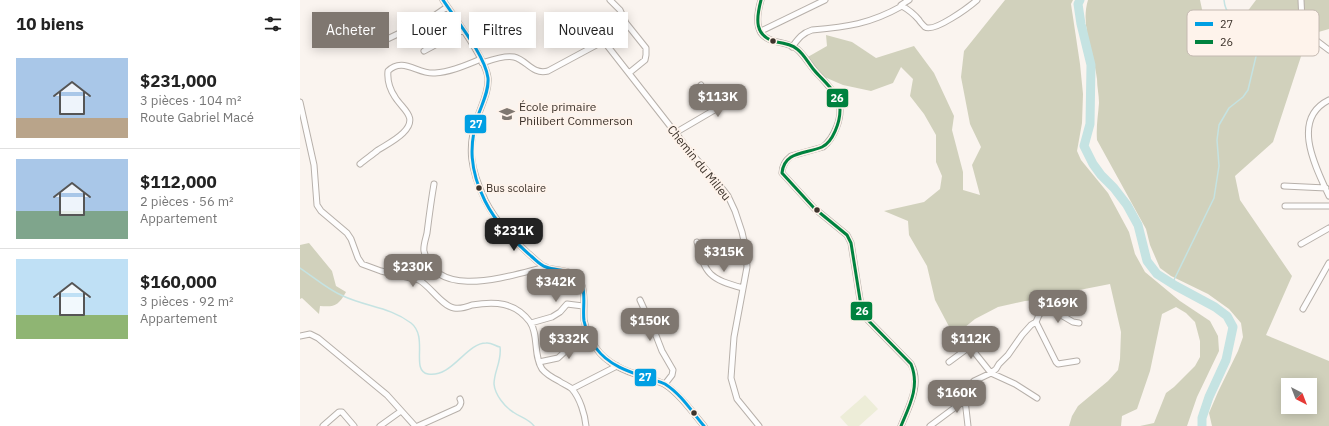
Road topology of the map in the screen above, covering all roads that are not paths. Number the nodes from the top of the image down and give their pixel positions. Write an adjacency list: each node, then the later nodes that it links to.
1 (443, 0): 9 (street)
2 (610, 0): 19 (street)
3 (761, 0): 12 (street)
4 (825, 0): 12 (street)
5 (909, 0): 8 (street)
6 (977, 0): 8 (street)
7 (1301, 0): 10 (street)
8 (901, 4): 15 (street)
9 (447, 7): 11 (street); 13 (street)
10 (1301, 10)
11 (463, 30): 17 (street); 18 (street)
12 (761, 31): 15 (street)
13 (389, 38)
14 (1319, 42): 16 (street)
15 (792, 47): 64 (street)
16 (1329, 50)
17 (424, 51)
18 (482, 61): 19 (street, Chemin du Milieu); 24 (street, Chemin du Milieu); 35 (street)
19 (629, 74): 23 (street, Chemin du Milieu)
20 (701, 85): 23 (street)
21 (1329, 100): 27 (street)
22 (300, 102): 41 (street)
23 (676, 133): 36 (street, Chemin du Milieu)
24 (360, 164)
25 (434, 184): 35 (street)
26 (1284, 186): 27 (street)
27 (1326, 188): 28 (street)
28 (1329, 196)
29 (1285, 206): 30 (street)
30 (1329, 206)
31 (1329, 228): 33 (street)
32 (697, 242): 36 (street)
33 (1301, 244)
34 (1329, 263): 39 (street)
35 (546, 267): 38 (street)
36 (743, 288): 63 (street, Chemin du Milieu)
37 (640, 300): 50 (street)
38 (583, 306): 41 (street); 44 (street)
39 (1303, 309)
40 (1036, 322): 42 (street); 45 (street); 49 (street)
41 (531, 323): 46 (street)
42 (1079, 323)
43 (300, 336): 55 (street)
44 (590, 337): 46 (street); 48 (street)
45 (1078, 361)
46 (539, 362): 51 (street)
47 (949, 362): 49 (street)
48 (617, 366): 50 (street); 51 (street)
49 (991, 372): 52 (street); 54 (street)
50 (665, 384): 62 (street)
51 (572, 389): 61 (street)
52 (1037, 398)
53 (460, 399): 60 (street)
54 (965, 400): 65 (street); 66 (street)
55 (401, 411): 58 (street); 59 (street)
56 (323, 426): 57 (street)
57 (354, 426)
58 (380, 426)
59 (415, 426)
60 (418, 426)
61 (586, 426)
62 (704, 426)
63 (759, 426)
64 (901, 426)
65 (930, 426)
66 (968, 426)

